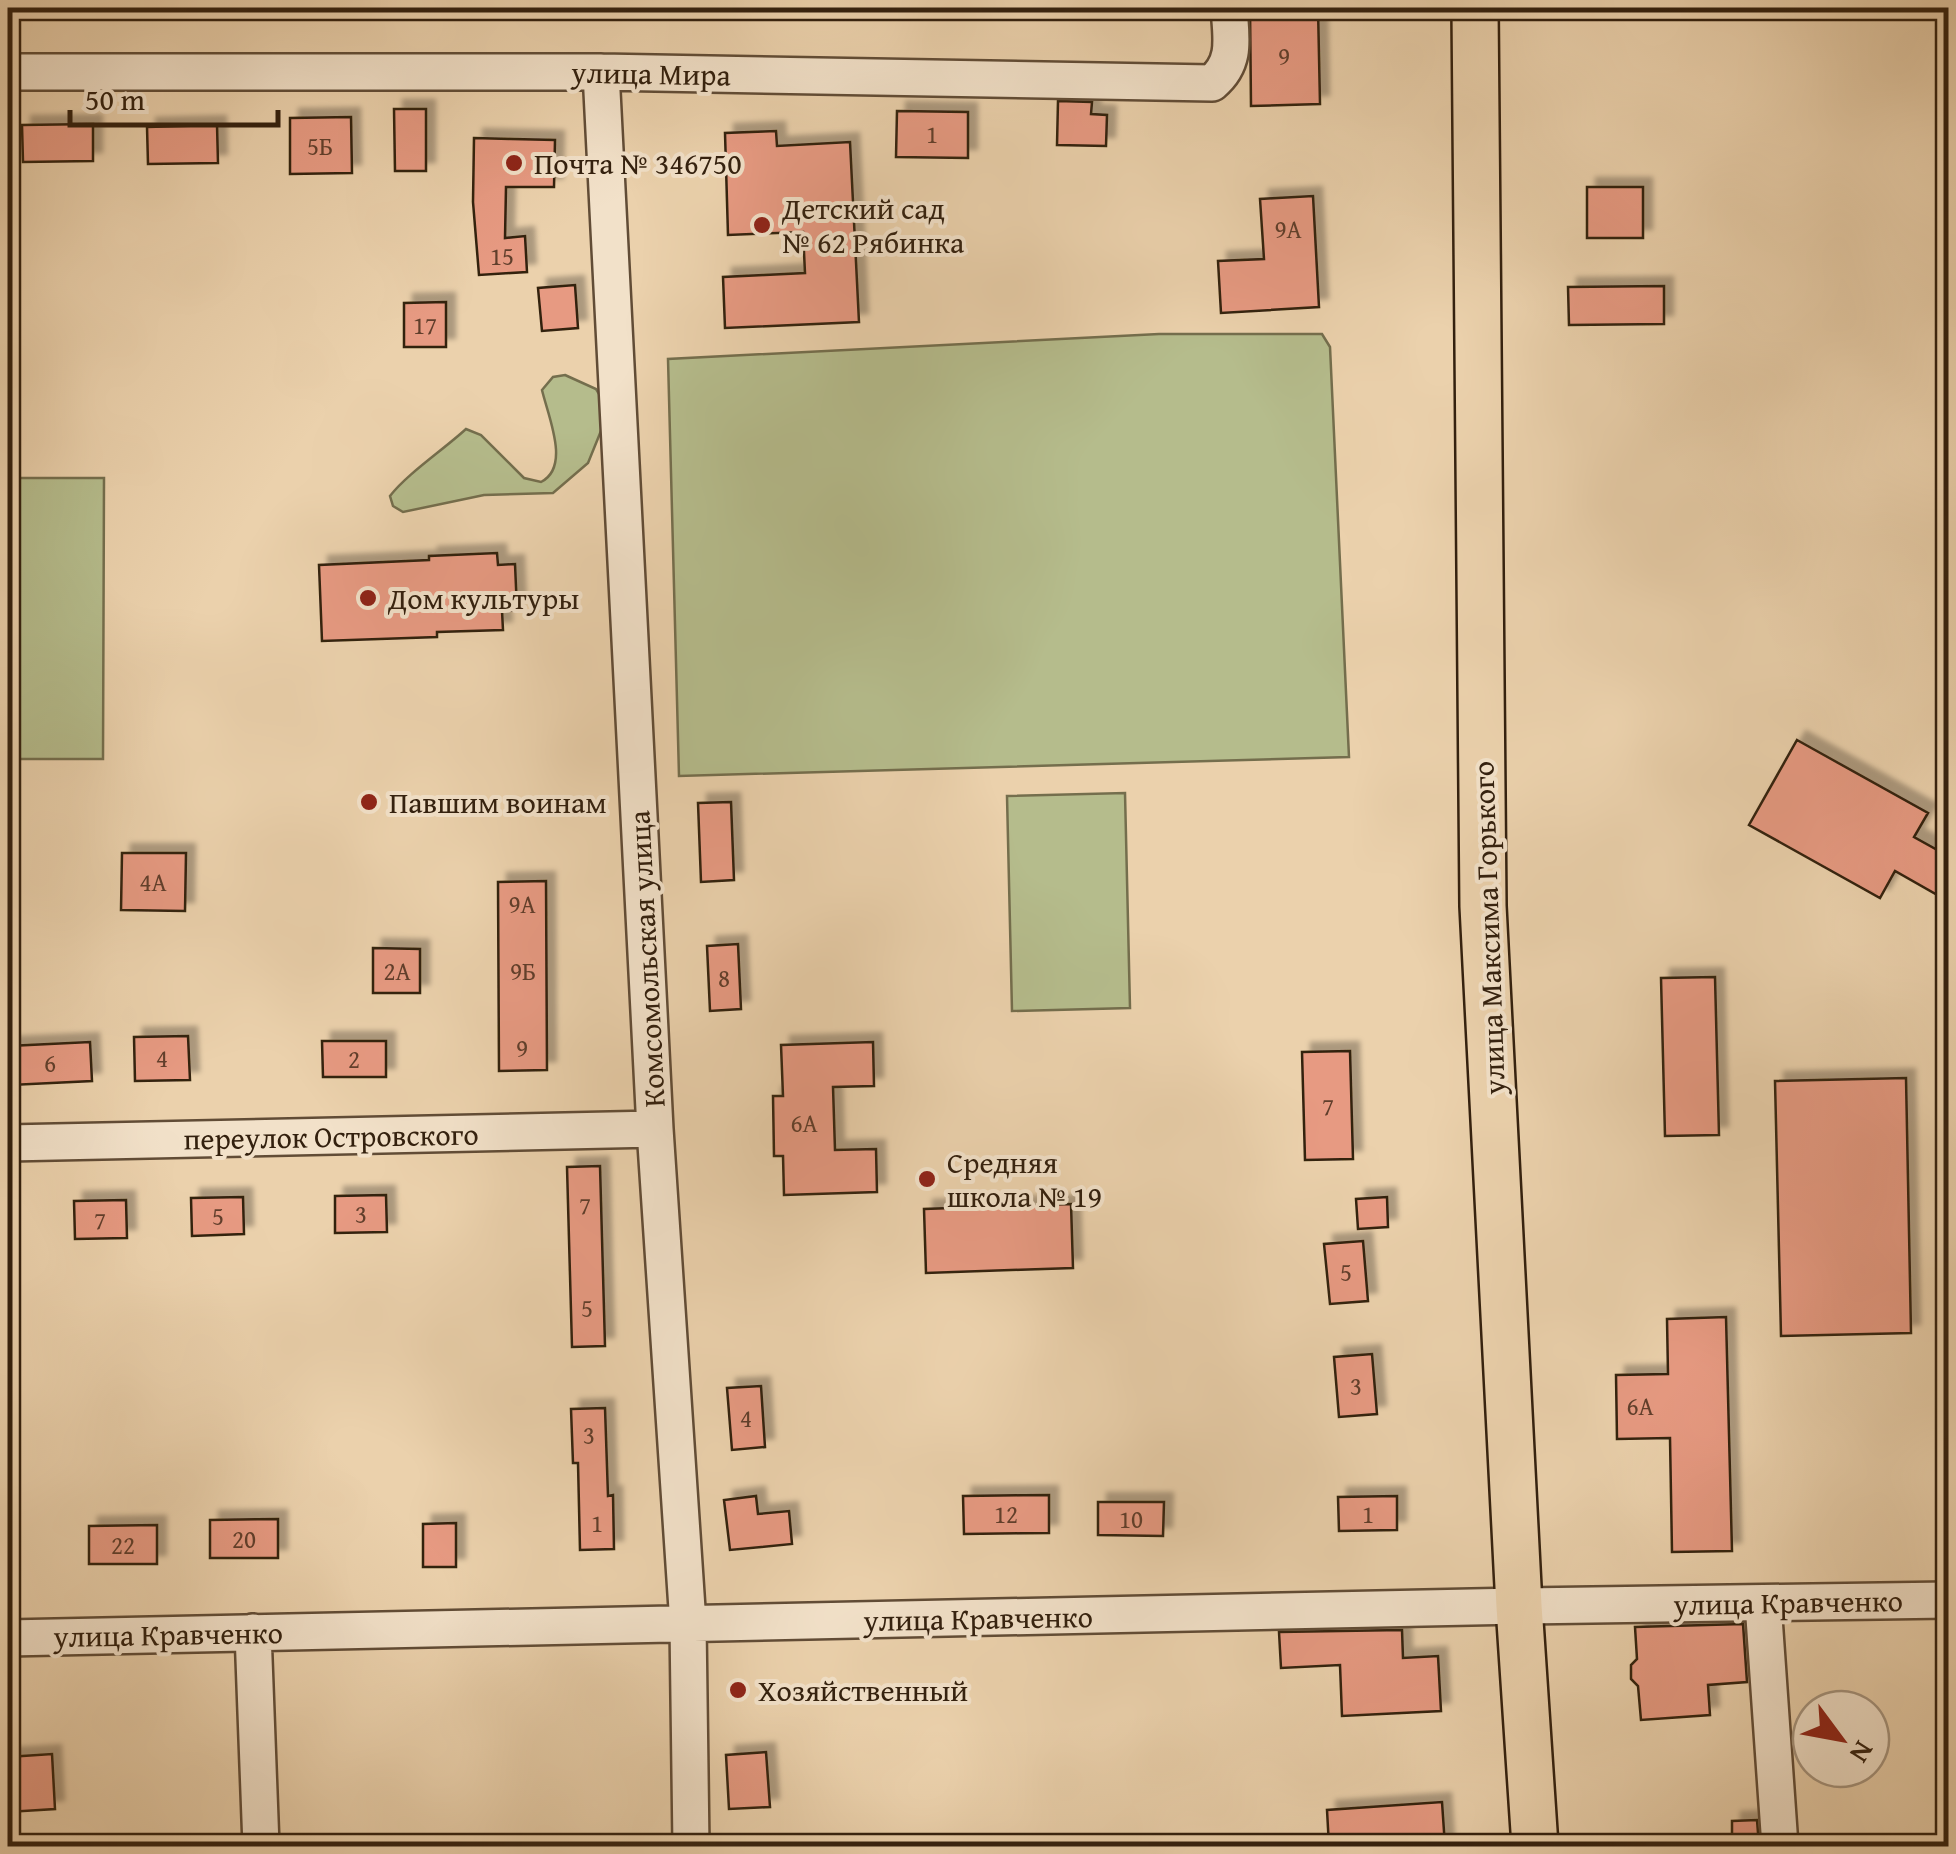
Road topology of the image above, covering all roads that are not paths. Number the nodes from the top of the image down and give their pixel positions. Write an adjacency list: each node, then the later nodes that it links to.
1 (1229, 8): 4 (street, улица Мира)
2 (1475, 8): 9 (main road, улица Максима Горького)
3 (8, 72): 4 (street, улица Мира)
4 (601, 72): 5 (street, Комсомольская улица)
5 (655, 1129): 6 (street, переулок Островского); 10 (street, Комсомольская улица)
6 (8, 1144)
7 (1948, 1600): 8 (street, улица Кравченко)
8 (1763, 1603): 9 (street, улица Кравченко); 16 (street)
9 (1519, 1606): 10 (street, улица Кравченко); 15 (main road, улица Максима Горького)
10 (688, 1624): 11 (street, улица Кравченко); 14 (street, Комсомольская улица)
11 (252, 1632): 12 (street, улица Кравченко); 13 (street)
12 (8, 1638)
13 (261, 1846)
14 (691, 1846)
15 (1535, 1846)
16 (1780, 1846)

